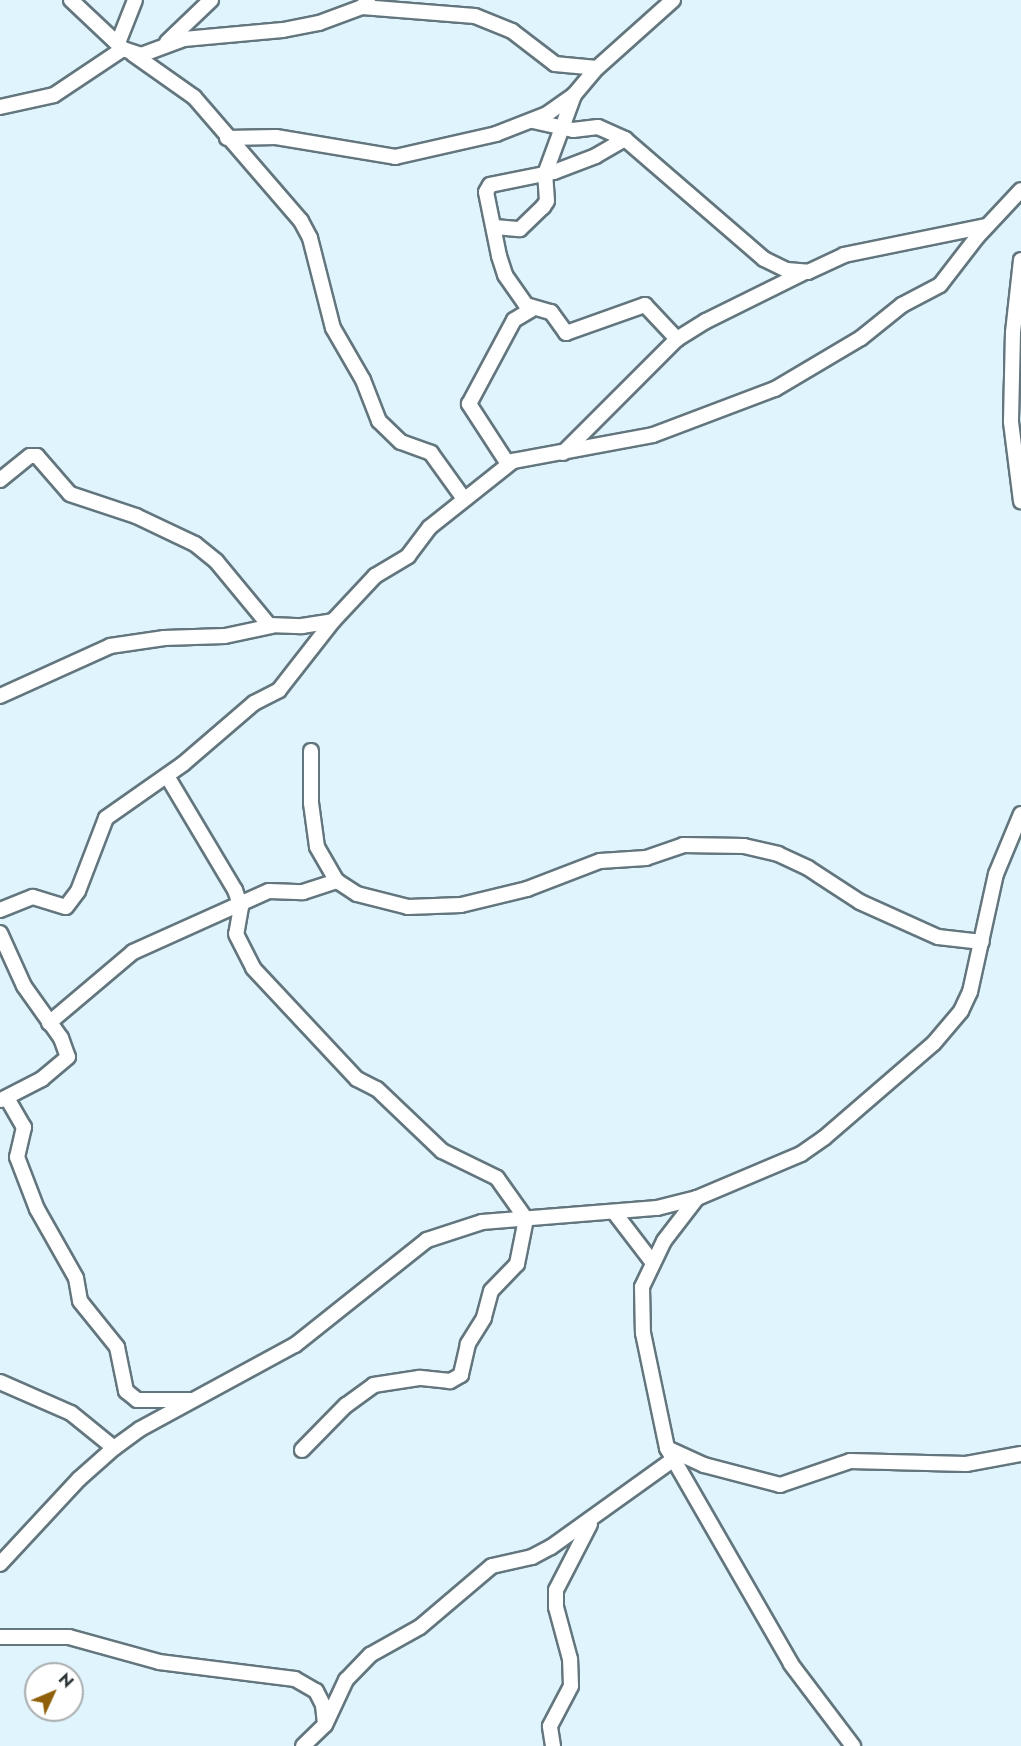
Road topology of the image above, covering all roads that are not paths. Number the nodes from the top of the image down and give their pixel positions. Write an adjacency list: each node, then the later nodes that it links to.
1 (71, 0): 7 (street)
2 (135, 0): 7 (street)
3 (211, 0): 6 (street)
4 (673, 0): 8 (street)
5 (365, 3): 6 (street); 8 (street)
6 (164, 46): 7 (street)
7 (125, 49): 10 (street); 13 (street)
8 (597, 68): 9 (street)
9 (574, 95): 11 (street); 12 (street)
10 (0, 107)
11 (533, 121): 12 (street); 13 (street)
12 (565, 129): 14 (street); 15 (street)
13 (227, 138): 28 (street)
14 (625, 139): 15 (street); 20 (street)
15 (545, 174): 18 (street); 18 (street)
16 (1021, 190): 17 (street)
17 (986, 226): 21 (street); 25 (street)
18 (495, 227): 23 (street)
19 (1021, 260): 29 (street)
20 (778, 267): 21 (street); 22 (street)
21 (803, 273): 22 (street)
22 (784, 284): 24 (street)
23 (532, 309): 24 (street); 26 (street)
24 (677, 339): 25 (street)
25 (563, 453): 26 (street)
26 (508, 464): 28 (street)
27 (0, 480): 31 (street)
28 (464, 499): 30 (street)
29 (1021, 501)
30 (333, 621): 31 (street); 34 (street)
31 (272, 626): 32 (street)
32 (0, 696)
33 (310, 752): 36 (street)
34 (167, 776): 37 (street); 38 (street)
35 (1021, 814): 40 (street)
36 (337, 881): 37 (street); 40 (street)
37 (241, 907): 41 (street); 45 (street)
38 (0, 910)
39 (0, 933): 41 (street)
40 (982, 942): 43 (street)
41 (49, 1023): 42 (street)
42 (3, 1099): 48 (street)
43 (697, 1198): 44 (street); 46 (street)
44 (614, 1212): 45 (street); 46 (street)
45 (526, 1219): 48 (street); 50 (street)
46 (653, 1263): 51 (street)
47 (0, 1382): 49 (street)
48 (192, 1400): 49 (street)
49 (114, 1448): 54 (street)
50 (303, 1450)
51 (670, 1453): 52 (street); 53 (street); 59 (street)
52 (1021, 1454)
53 (594, 1517): 56 (street); 58 (street)
54 (0, 1564)
55 (0, 1636): 56 (street)
56 (325, 1725): 57 (street)
57 (303, 1746)
58 (553, 1746)
59 (853, 1746)

